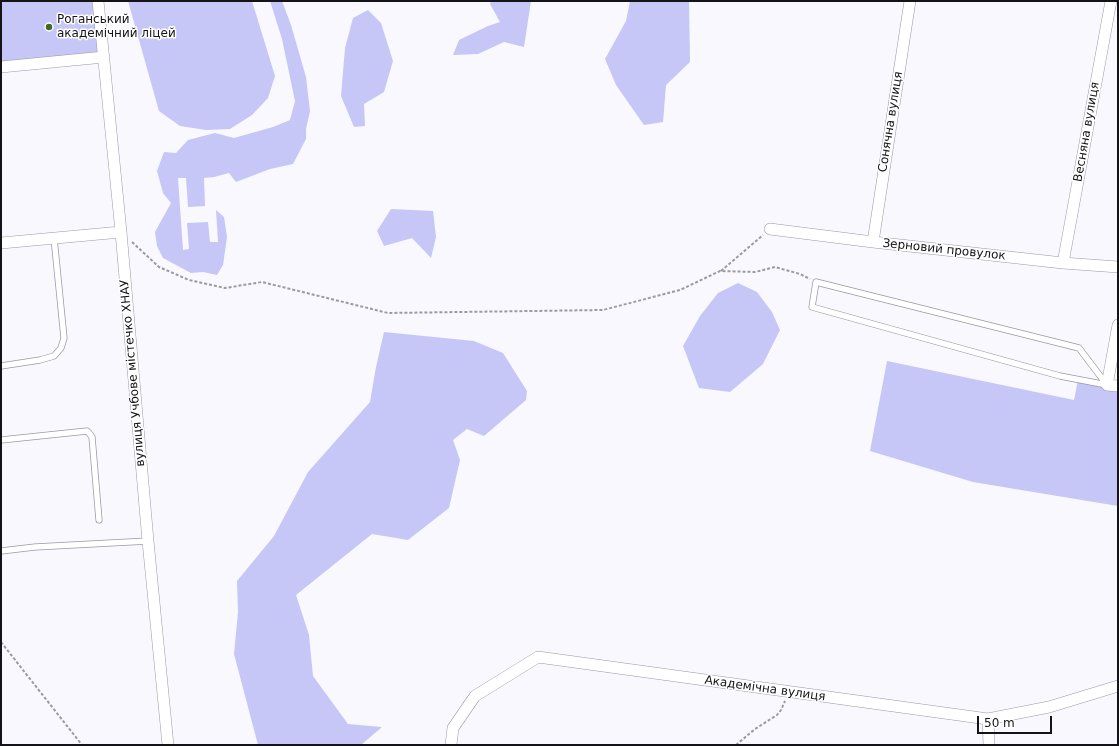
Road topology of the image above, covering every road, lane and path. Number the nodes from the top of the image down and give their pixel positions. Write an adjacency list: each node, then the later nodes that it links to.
1 (98, 1): 4 (street, вулиця Учбове містечко ХНАУ)
2 (910, 1): 9 (street, Сонячна вулиця)
3 (1111, 1): 11 (street, Весняна вулиця)
4 (104, 57): 5 (street); 7 (street, вулиця Учбове містечко ХНАУ)
5 (1, 67)
6 (770, 229): 9 (street, Зерновий провулок); 13 (path)
7 (121, 232): 8 (street); 13 (path); 20 (street, вулиця Учбове містечко ХНАУ)
8 (54, 238): 10 (street); 16 (lane)
9 (873, 242): 11 (street, Зерновий провулок)
10 (1, 243)
11 (1063, 263): 12 (street, Зерновий провулок)
12 (1118, 267)
13 (720, 271): 14 (path)
14 (816, 282): 17 (lane); 17 (lane)
15 (1118, 325): 17 (street)
16 (1, 366)
17 (1113, 385)
18 (1, 440): 19 (lane)
19 (99, 520)
20 (148, 541): 21 (lane); 27 (street, вулиця Учбове містечко ХНАУ)
21 (1, 551)
22 (1, 642): 26 (path)
23 (1118, 686): 25 (street, Академічна вулиця)
24 (787, 692): 25 (street, Академічна вулиця); 28 (street, Академічна вулиця); 29 (path)
25 (988, 719): 30 (street)
26 (82, 745)
27 (168, 745)
28 (451, 745)
29 (736, 745)
30 (989, 745)

